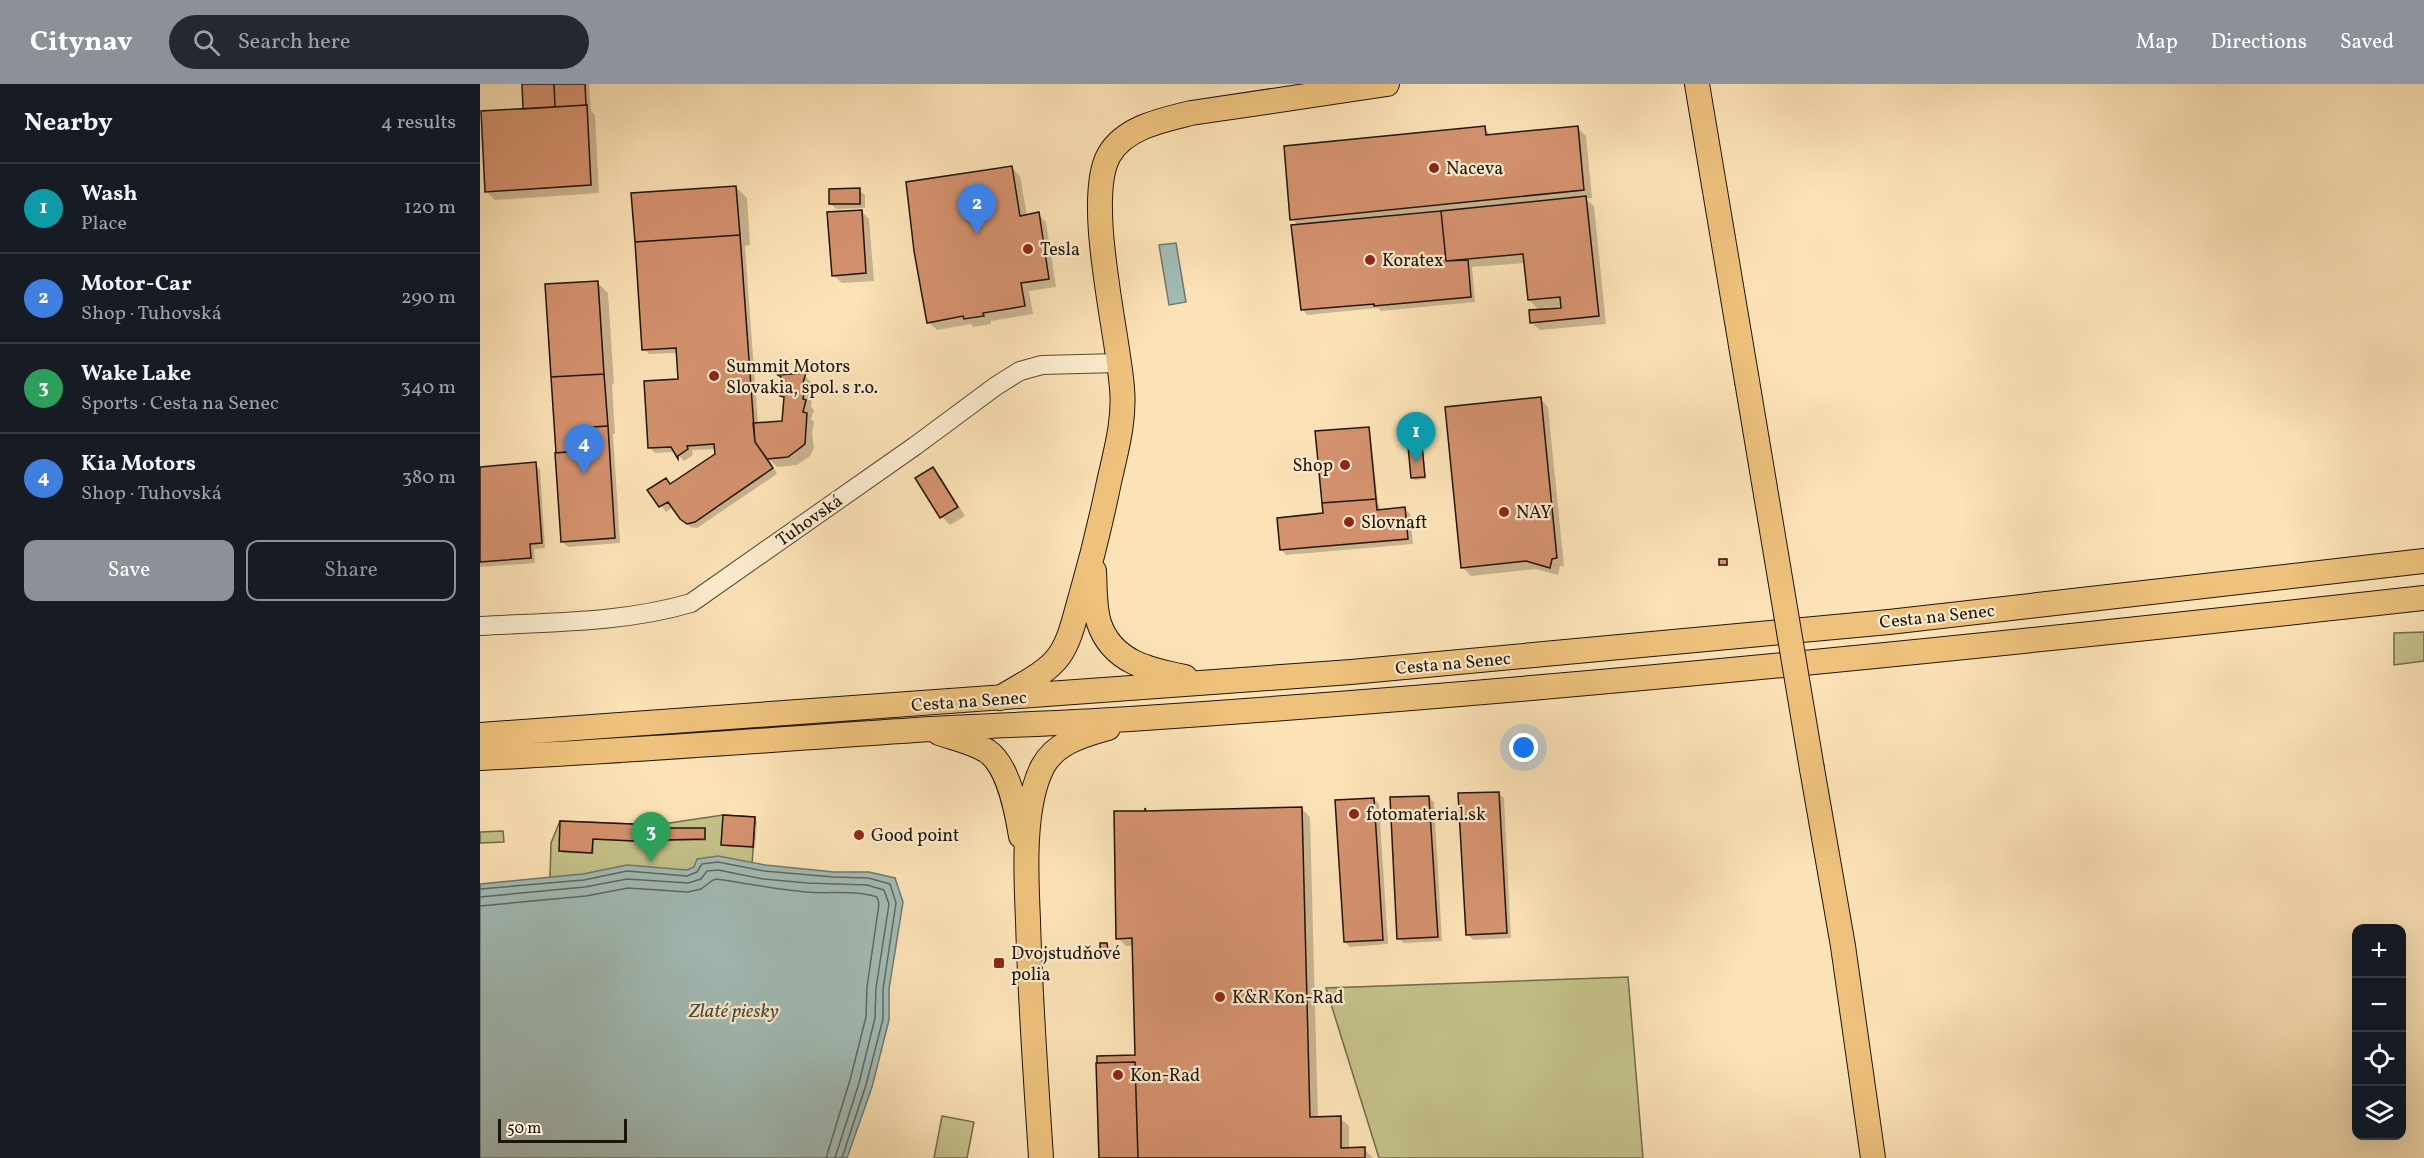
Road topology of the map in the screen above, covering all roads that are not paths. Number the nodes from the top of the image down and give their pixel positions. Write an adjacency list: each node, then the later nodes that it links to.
1 (1387, 84): 5 (main road)
2 (1677, 84): 4 (main road)
3 (1697, 84): 4 (main road)
4 (1702, 114): 18 (main road, bridge)
5 (1118, 363): 6 (main road); 9 (street, Tuhovská)
6 (1093, 560): 10 (main road); 11 (main road)
7 (2424, 561): 10 (main road, Cesta na Senec)
8 (2424, 598): 12 (main road, Cesta na Senec)
9 (480, 626)
10 (1217, 683): 11 (main road, Cesta na Senec)
11 (998, 699): 14 (main road, Cesta na Senec)
12 (1142, 718): 13 (main road, Cesta na Senec); 16 (main road)
13 (928, 729): 15 (main road, Cesta na Senec); 16 (main road)
14 (480, 735)
15 (480, 758)
16 (1026, 860): 17 (main road)
17 (1041, 1158)
18 (1873, 1158)

